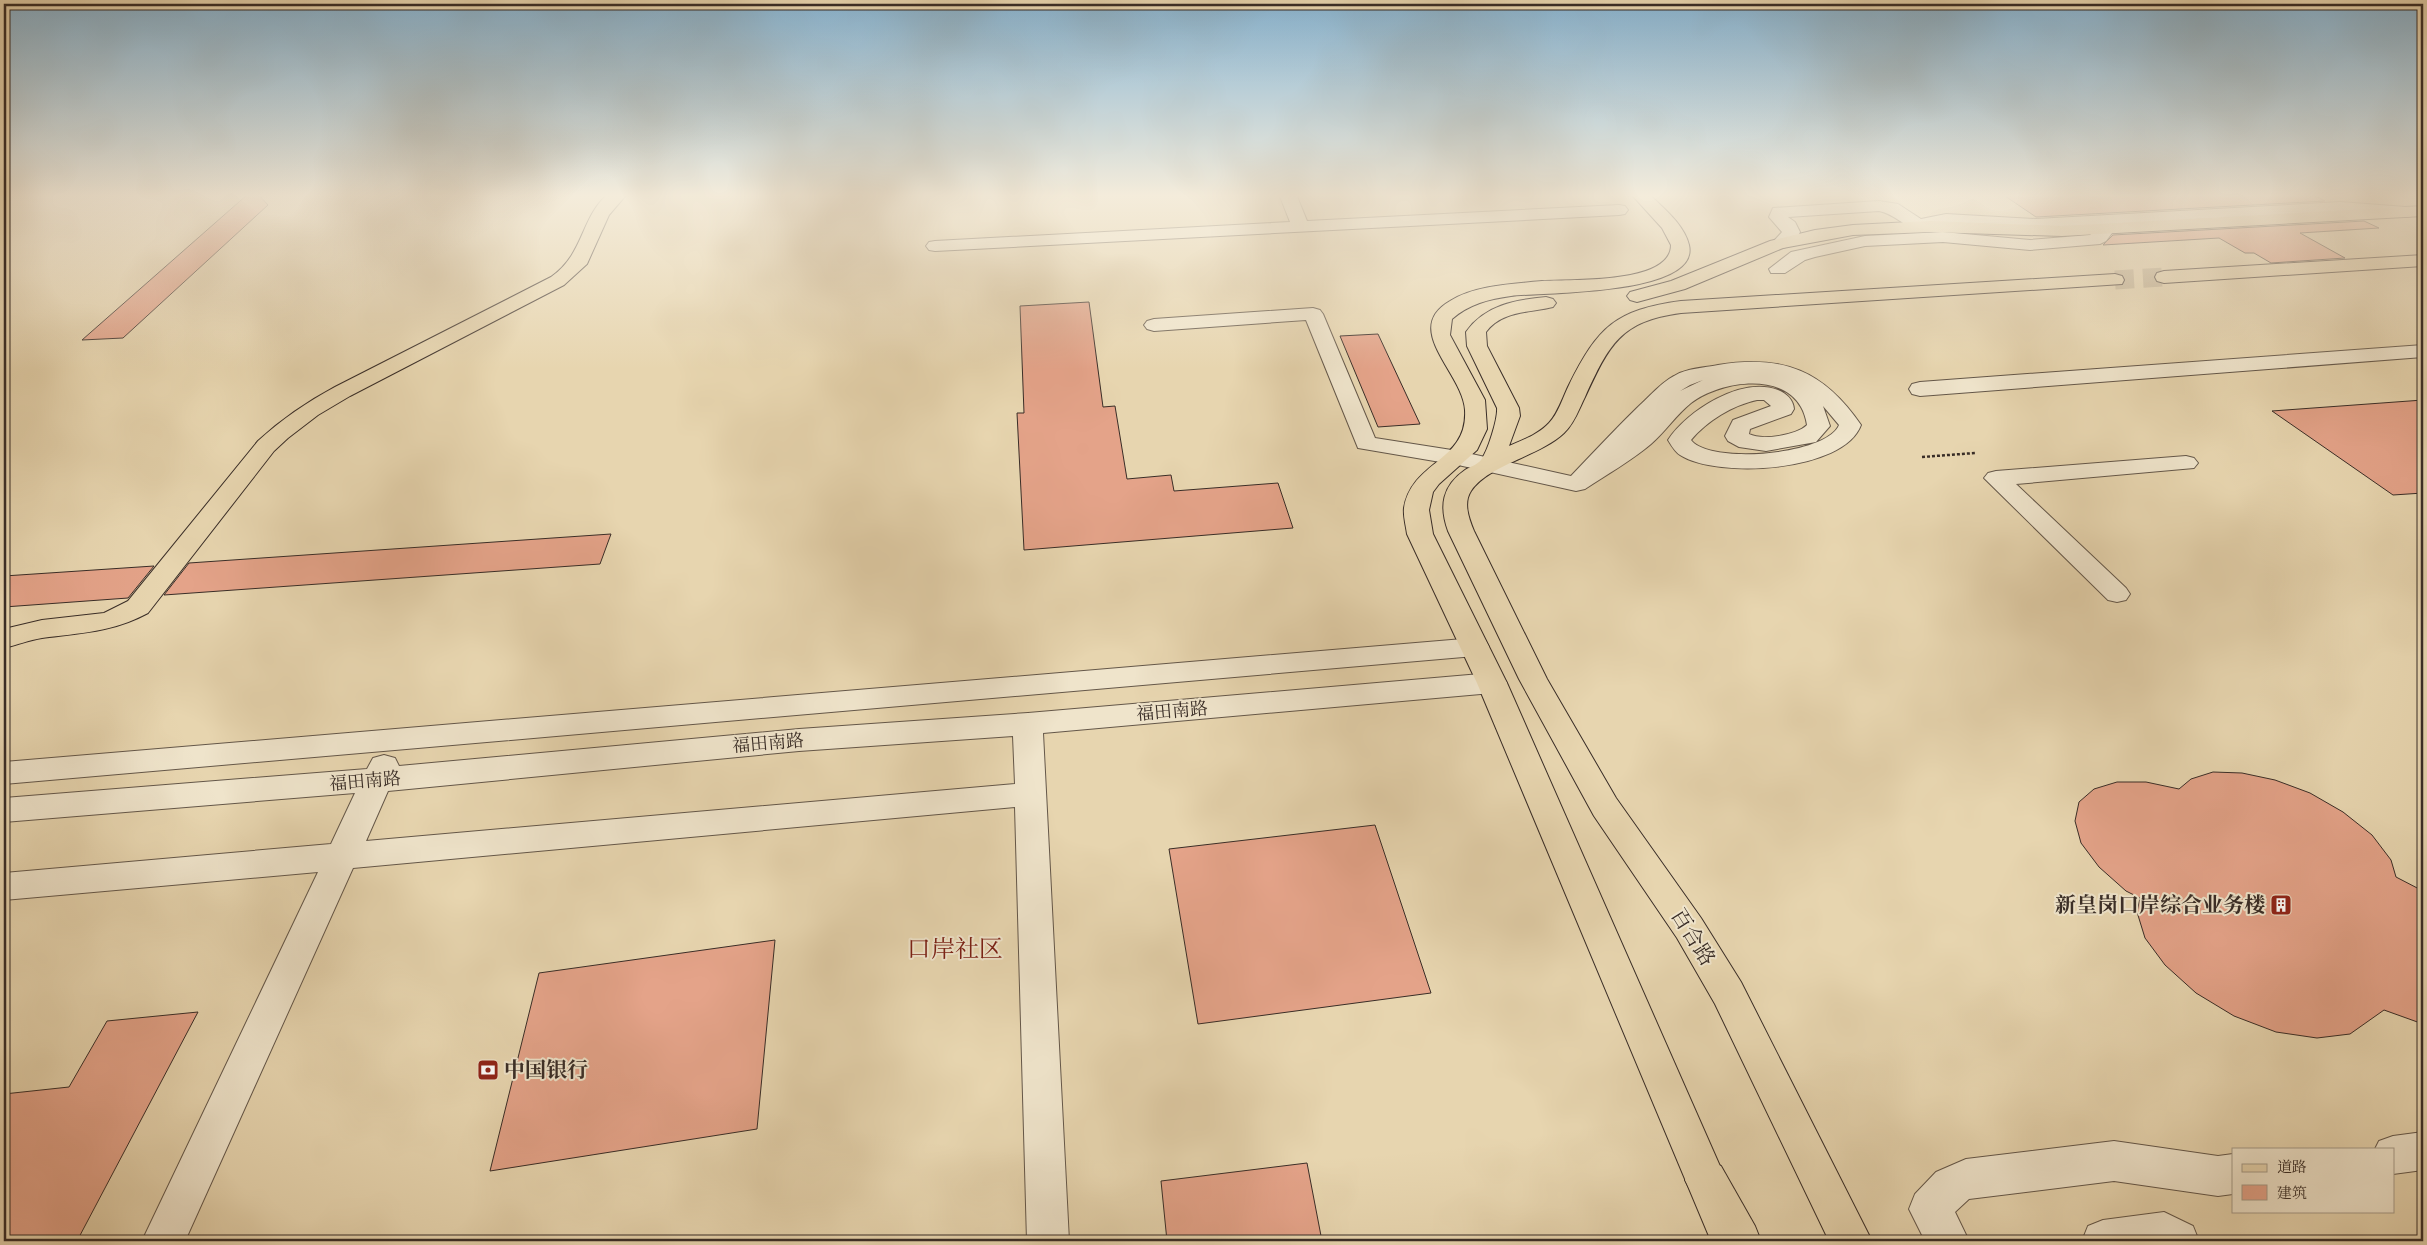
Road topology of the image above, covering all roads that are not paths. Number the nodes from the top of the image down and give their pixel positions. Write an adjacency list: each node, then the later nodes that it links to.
1 (584, 252): 17 (main road)
2 (1679, 252): 12 (main road)
3 (1747, 252): 14 (main road)
4 (1811, 252): 6 (street)
5 (2423, 260): 7 (main road)
6 (1778, 269)
7 (2164, 277)
8 (2115, 280): 14 (main road, 百合路)
9 (1154, 325): 12 (street)
10 (2423, 351): 11 (street)
11 (1920, 389)
12 (1458, 458): 14 (street); 19 (main road)
13 (2186, 464): 16 (street)
14 (1491, 465): 15 (street); 18 (main road, 百合路)
15 (1576, 484): 15 (street)
16 (2117, 594)
17 (4, 639)
18 (1516, 643): 19 (main road, 福田南路); 20 (main road, 百合路)
19 (1475, 647): 21 (main road); 23 (street, 福田南路)
20 (1533, 679): 21 (main road, 福田南路); 38 (main road, 百合路)
21 (1492, 683): 22 (street, 福田南路); 33 (main road)
22 (1028, 724): 25 (street, 福田南路); 26 (street)
23 (397, 740): 24 (street, 福田南路); 25 (street)
24 (4, 773)
25 (378, 780): 27 (street, 福田南路); 28 (street)
26 (1030, 794): 28 (street); 35 (street)
27 (4, 810)
28 (342, 858): 29 (street); 34 (street)
29 (4, 888)
30 (2423, 1151): 31 (street)
31 (2394, 1155)
32 (2232, 1174): 39 (street)
33 (1706, 1180): 36 (main road); 37 (main road)
34 (163, 1241)
35 (1048, 1241)
36 (1732, 1241)
37 (1740, 1241)
38 (1851, 1241)
39 (1948, 1241)
40 (2103, 1241): 41 (street)
41 (2178, 1241)

